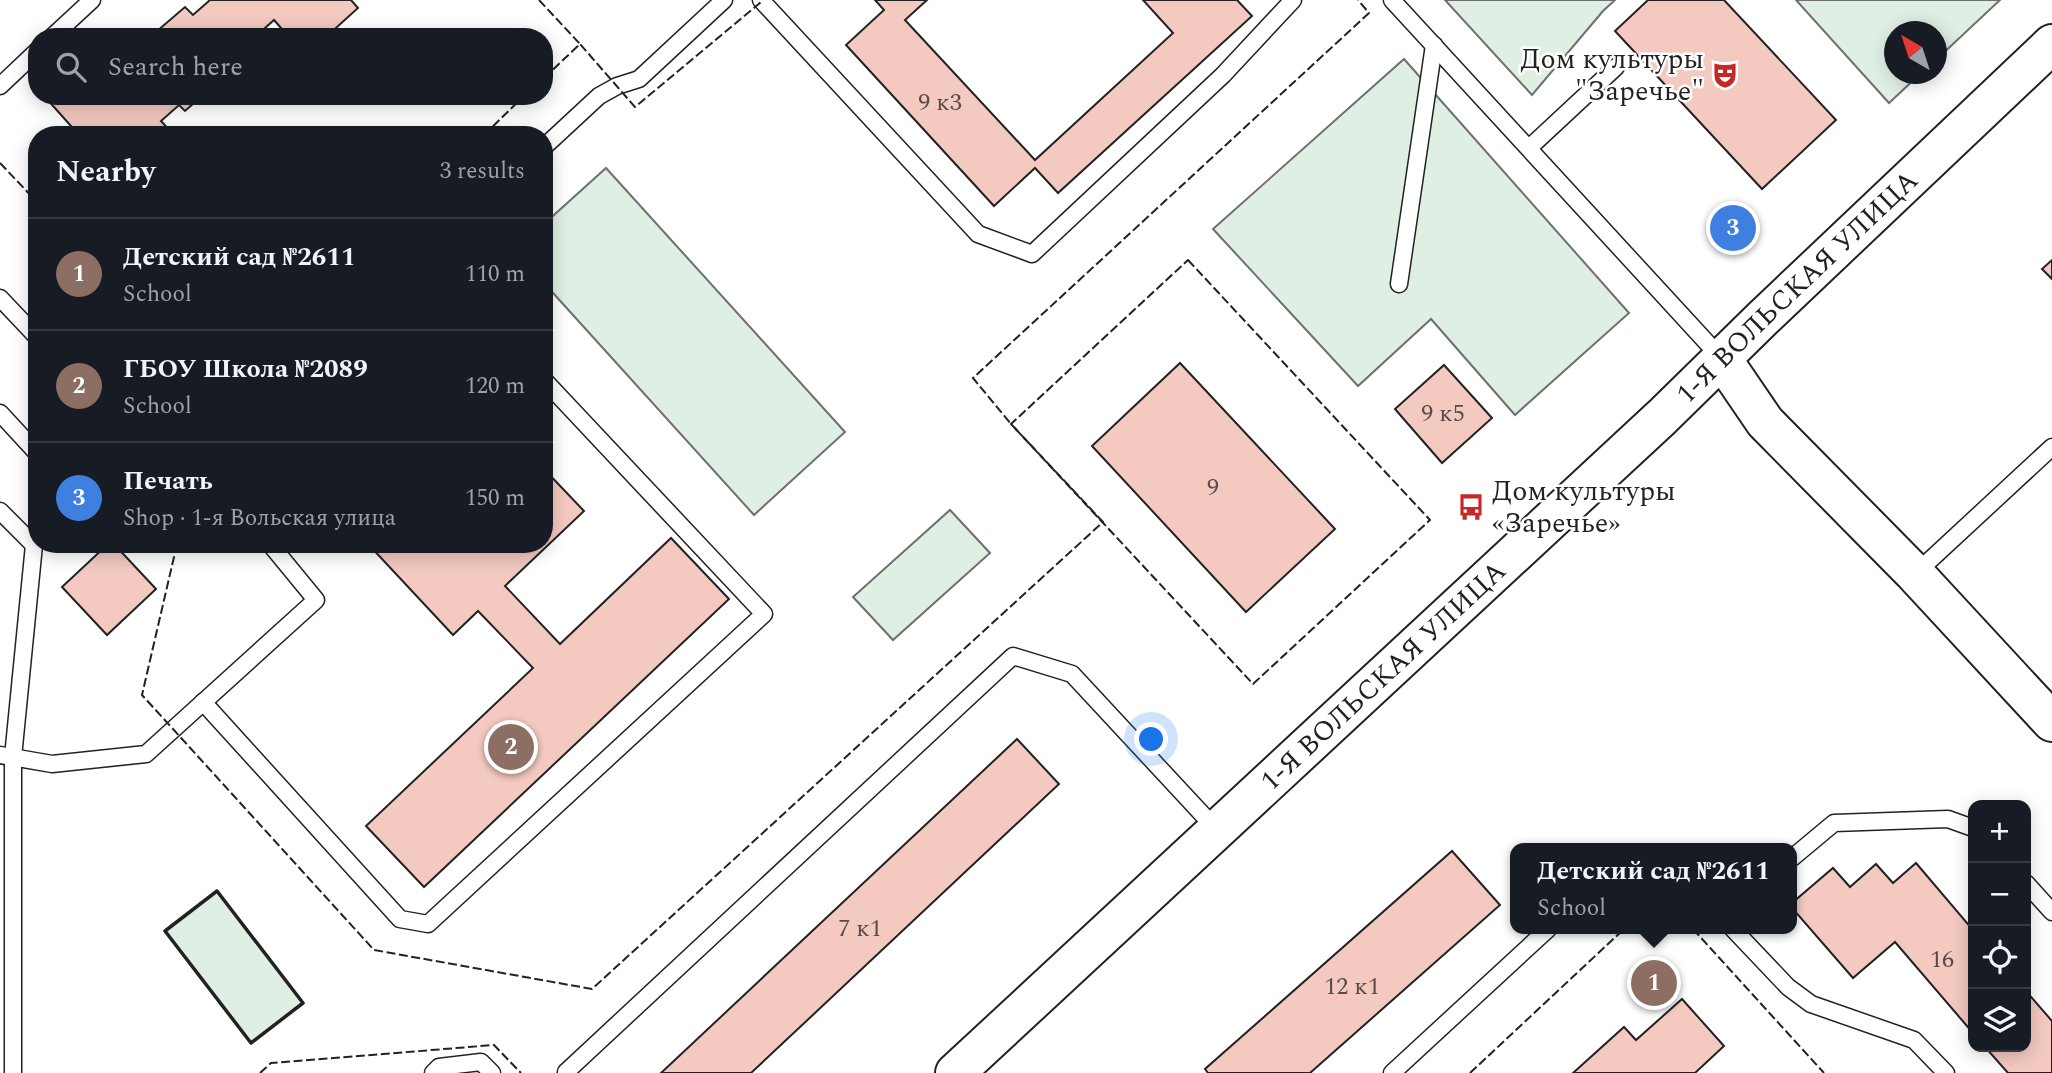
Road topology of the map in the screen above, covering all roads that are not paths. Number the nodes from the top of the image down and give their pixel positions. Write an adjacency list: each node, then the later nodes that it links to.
1 (92, 0): 6 (lane)
2 (723, 0): 12 (lane)
3 (761, 0): 4 (lane)
4 (1293, 0)
5 (1392, 0): 8 (lane)
6 (62, 28)
7 (2052, 44): 17 (street, 1-Я ВОЛЬСКАЯ УЛИЦА)
8 (1434, 45): 13 (lane); 14 (lane)
9 (28, 60): 11 (lane)
10 (1616, 67): 13 (lane)
11 (0, 86)
12 (553, 139)
13 (1529, 148): 17 (lane)
14 (1399, 284)
15 (0, 298): 16 (lane)
16 (28, 328)
17 (1722, 359): 26 (street); 31 (street, 1-Я ВОЛЬСКАЯ УЛИЦА)
18 (553, 390): 27 (lane)
19 (0, 413): 20 (lane)
20 (28, 443)
21 (2052, 447): 26 (lane)
22 (0, 511): 23 (lane)
23 (28, 533)
24 (33, 553): 29 (lane)
25 (277, 553): 27 (lane)
26 (1915, 574): 28 (street)
27 (203, 702): 29 (lane)
28 (2052, 722)
29 (6, 756): 37 (lane)
30 (1968, 826): 32 (lane)
31 (1216, 829): 40 (lane); 41 (street, 1-Я ВОЛЬСКАЯ УЛИЦА)
32 (1797, 854)
33 (2031, 889): 34 (lane)
34 (2052, 912)
35 (1543, 934): 42 (lane)
36 (1738, 934): 43 (lane)
37 (13, 1073)
38 (433, 1073): 39 (lane)
39 (492, 1073)
40 (567, 1073)
41 (955, 1073)
42 (1392, 1073)
43 (1946, 1073)

